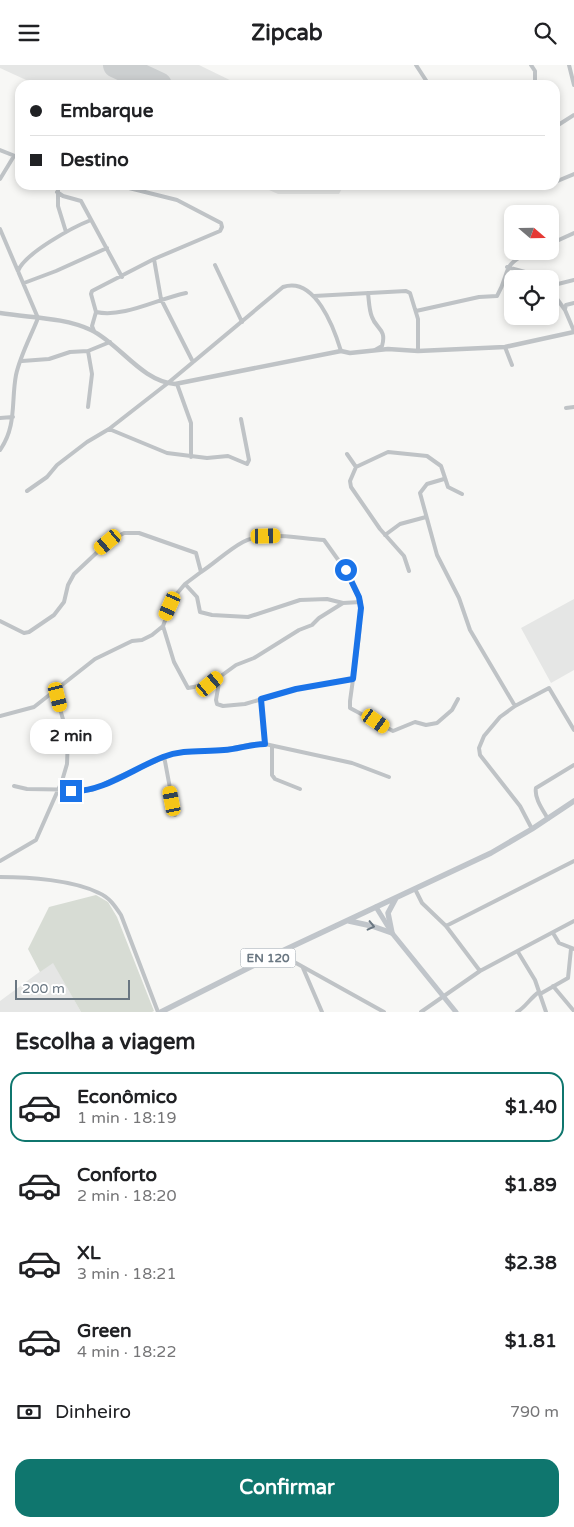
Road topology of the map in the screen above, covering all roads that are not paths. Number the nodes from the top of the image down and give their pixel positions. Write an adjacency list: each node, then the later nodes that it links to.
1 (416, 65): 4 (street)
2 (530, 65): 5 (street)
3 (569, 65): 6 (street)
4 (426, 80)
5 (535, 80)
6 (574, 85)
7 (574, 115): 8 (street)
8 (560, 124)
9 (0, 150): 10 (street)
10 (14, 156): 12 (street)
11 (574, 174): 13 (street)
12 (0, 179)
13 (560, 180)
14 (137, 190): 22 (street)
15 (57, 192): 16 (street); 18 (street)
16 (91, 220): 18 (street); 21 (street)
17 (0, 229): 27 (street)
18 (66, 232): 27 (street)
19 (574, 233): 20 (street)
20 (559, 240)
21 (107, 248): 28 (street); 30 (street)
22 (154, 259): 28 (street); 35 (street)
23 (515, 260): 25 (street)
24 (215, 265): 43 (street)
25 (507, 267): 26 (street); 39 (street)
26 (518, 270)
27 (18, 271): 30 (street)
28 (122, 277): 40 (street)
29 (574, 280): 31 (street)
30 (24, 283): 42 (street)
31 (559, 284)
32 (186, 293): 35 (street)
33 (368, 293): 34 (street); 39 (street); 50 (street)
34 (314, 296): 43 (street); 49 (street)
35 (161, 299): 40 (street); 53 (street)
36 (559, 302): 38 (street)
37 (574, 303): 38 (street)
38 (565, 310): 45 (street)
39 (416, 311): 51 (street)
40 (96, 312): 44 (street)
41 (0, 313): 42 (street)
42 (38, 317): 44 (street); 52 (street)
43 (242, 322): 53 (street)
44 (94, 332): 46 (street)
45 (574, 332): 47 (street)
46 (110, 342): 48 (street); 55 (street)
47 (505, 347): 51 (street); 54 (street)
48 (88, 351): 52 (street); 57 (street)
49 (342, 351): 50 (street); 56 (street)
50 (371, 351): 51 (street)
51 (418, 351)
52 (22, 361): 60 (street)
53 (193, 362): 55 (street)
54 (512, 365)
55 (168, 383): 56 (street); 63 (street)
56 (178, 384): 66 (street)
57 (88, 407)
58 (574, 407): 59 (street)
59 (566, 408)
60 (13, 417): 61 (street); 64 (street)
61 (0, 418)
62 (242, 419): 66 (street)
63 (109, 429): 66 (street); 69 (street)
64 (0, 450)
65 (347, 454): 67 (street)
66 (191, 457)
67 (356, 467): 68 (street); 72 (street)
68 (444, 479): 70 (street); 71 (street)
69 (27, 491)
70 (462, 493)
71 (426, 517): 72 (street); 85 (street)
72 (385, 535): 73 (street)
73 (409, 571)
74 (201, 572): 75 (street); 76 (street); 78 (street)
75 (185, 583): 77 (street); 79 (street)
76 (361, 602): 77 (street); 81 (street)
77 (343, 603): 80 (street)
78 (0, 621)
79 (163, 626): 80 (street); 82 (street)
80 (220, 677): 83 (street)
81 (353, 679): 83 (street); 84 (street)
82 (55, 691): 86 (street); 95 (street)
83 (261, 699): 88 (street)
84 (458, 699)
85 (515, 706): 87 (street); 99 (street)
86 (0, 716)
87 (574, 730)
88 (265, 744): 89 (street); 90 (street)
89 (272, 746): 92 (street); 94 (street)
90 (164, 756): 95 (street); 97 (street)
91 (574, 765): 98 (street)
92 (389, 777)
93 (14, 786): 95 (street)
94 (300, 789)
95 (58, 790): 100 (street)
96 (574, 801): 98 (main road, EN 120)
97 (175, 815)
98 (548, 819): 99 (main road, EN 120)
99 (532, 829): 103 (main road, EN 120)
100 (0, 861)
101 (574, 861): 108 (street)
102 (0, 877): 121 (street)
103 (415, 889): 104 (main road, EN 120); 108 (street)
104 (396, 898): 105 (main road, EN 120); 109 (main road)
105 (376, 907): 106 (main road, EN 120); 109 (main road)
106 (348, 921): 109 (main road, one-way to 109); 113 (main road, EN 120)
107 (574, 922): 110 (street)
108 (446, 926): 115 (street)
109 (392, 933): 118 (main road)
110 (553, 933): 111 (street); 112 (street)
111 (572, 949): 116 (street)
112 (518, 952): 115 (street); 117 (street)
113 (278, 953): 114 (street); 121 (main road, EN 120)
114 (303, 968): 119 (street); 122 (street)
115 (480, 971): 118 (street)
116 (553, 986): 117 (street); 120 (street)
117 (540, 993): 127 (street); 128 (street)
118 (444, 997): 125 (street); 126 (main road)
119 (376, 1008): 123 (street); 124 (street)
120 (574, 1011)
121 (160, 1012)
122 (322, 1012)
123 (372, 1012)
124 (384, 1012)
125 (421, 1012)
126 (456, 1012)
127 (517, 1012)
128 (546, 1012)

